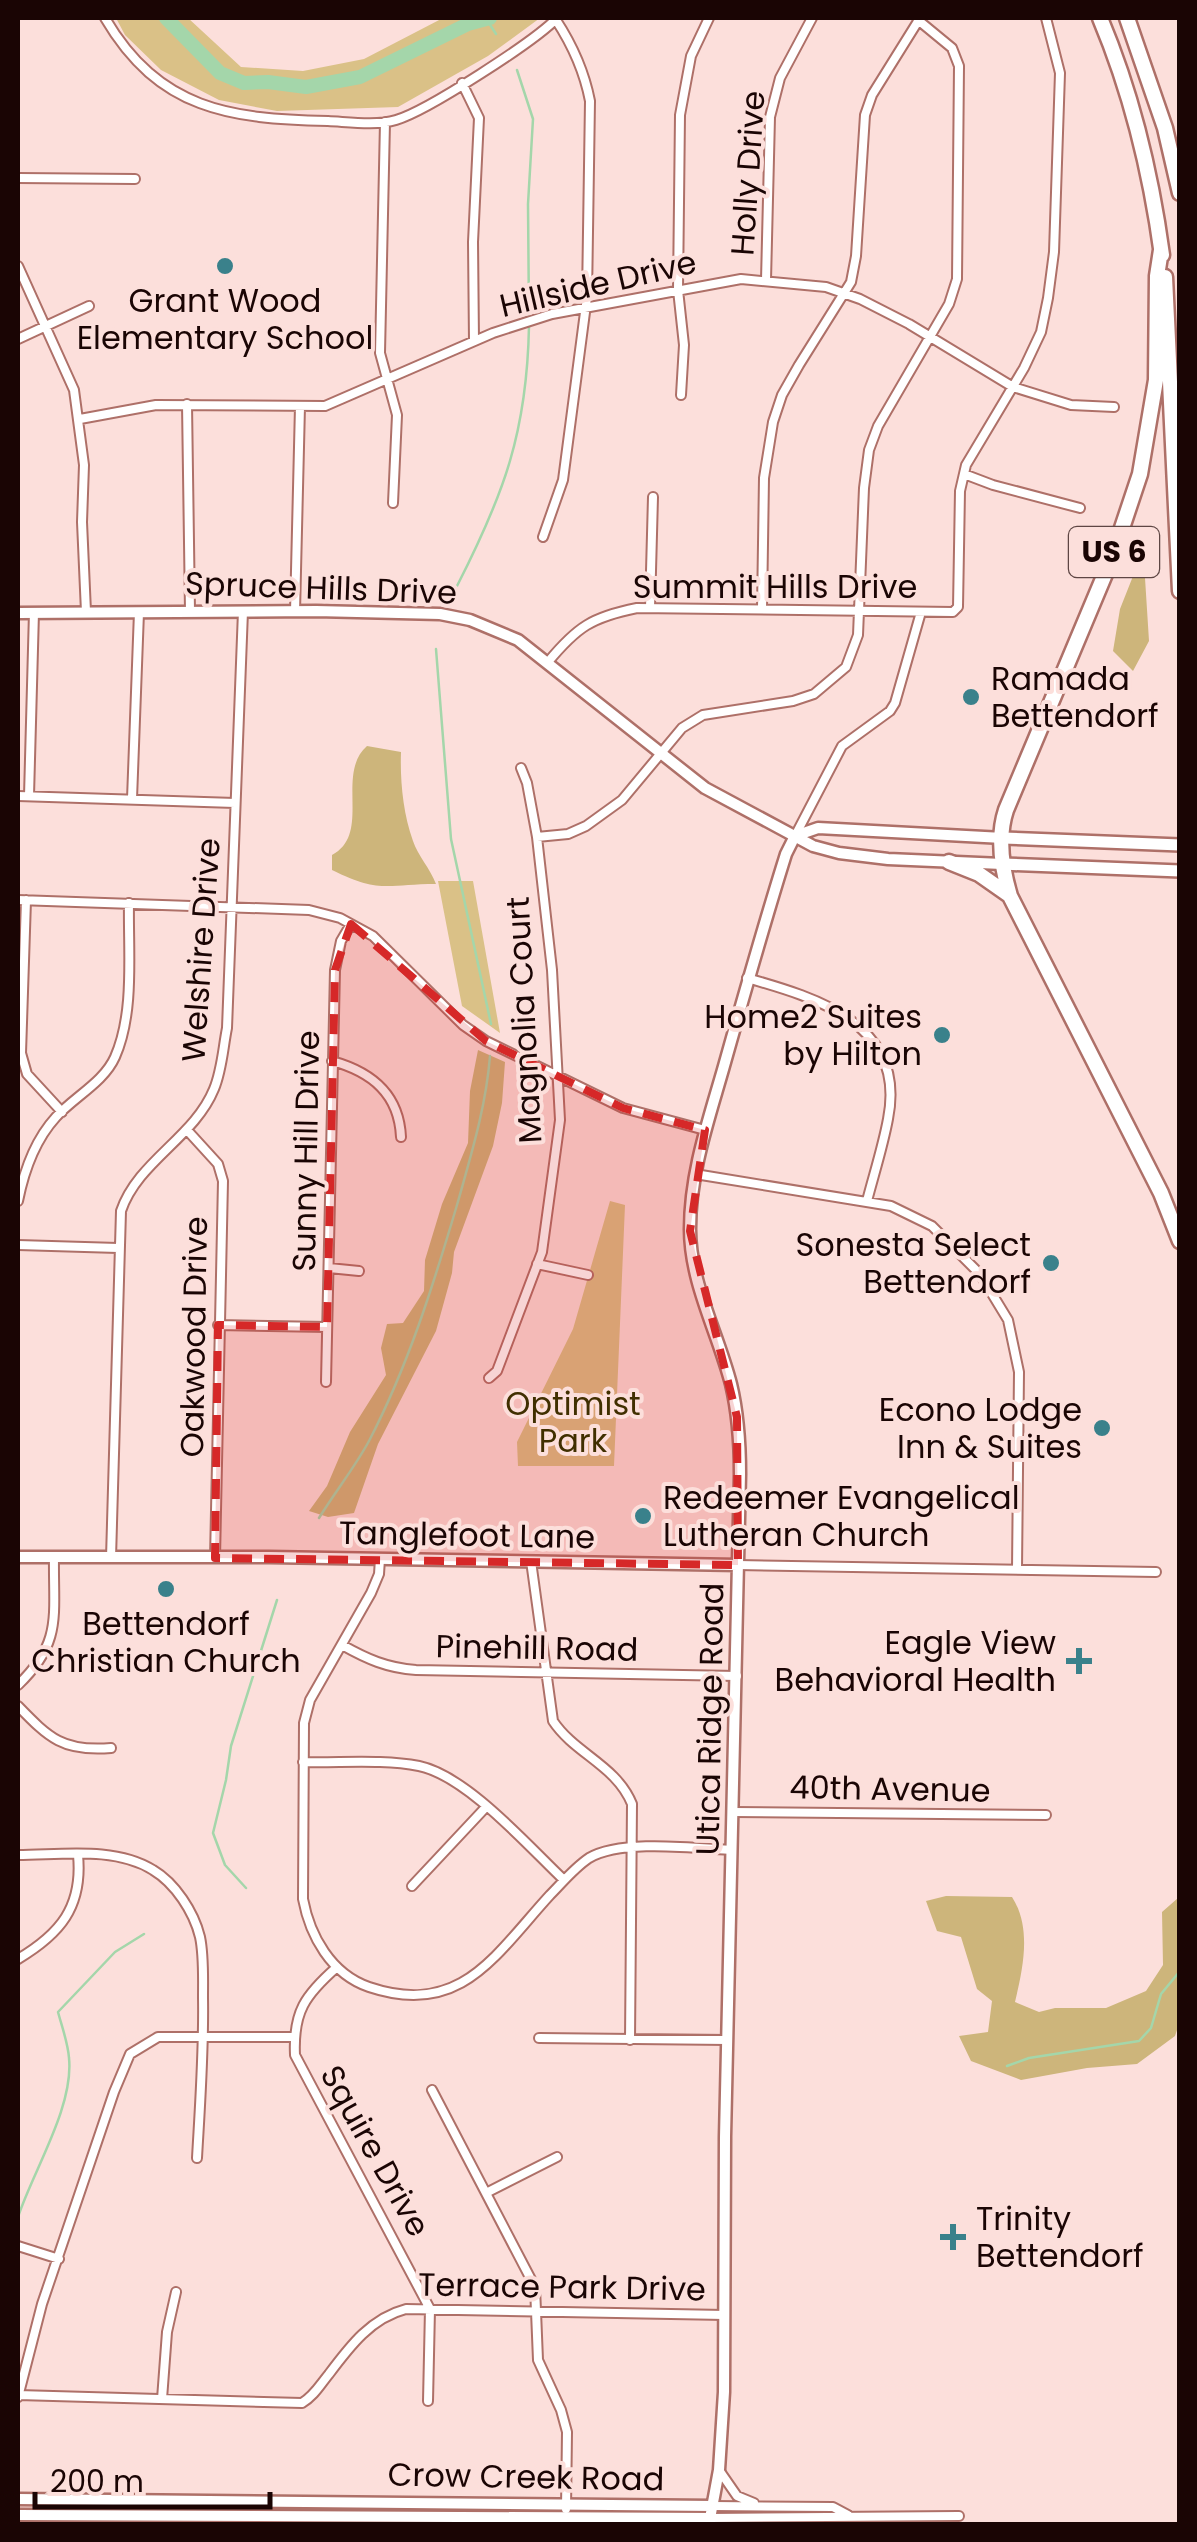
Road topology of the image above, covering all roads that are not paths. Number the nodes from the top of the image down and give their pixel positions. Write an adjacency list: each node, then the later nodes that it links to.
1 (105, 18): 10 (street)
2 (706, 18): 17 (street)
3 (812, 18): 16 (street, Holly Drive)
4 (1046, 18): 26 (street)
5 (1100, 18): 14 (highway)
6 (1128, 18): 13 (highway)
7 (556, 19): 9 (street); 20 (street)
8 (919, 19): 18 (street); 22 (street)
9 (462, 83): 10 (street); 24 (street)
10 (386, 122): 25 (street)
11 (18, 178): 12 (street)
12 (135, 179)
13 (1180, 194)
14 (1162, 250): 37 (highway); 58 (highway, US 6)
15 (18, 266): 21 (street)
16 (766, 280): 17 (street, Hillside Drive); 18 (street, Hillside Drive)
17 (678, 290): 20 (street, Hillside Drive); 27 (street)
18 (843, 293): 22 (street, Hillside Drive); 39 (street)
19 (89, 306): 21 (street)
20 (586, 307): 24 (street, Hillside Drive); 36 (street)
21 (46, 326): 23 (street); 31 (street)
22 (930, 338): 26 (street, Hillside Drive); 41 (street)
23 (18, 339)
24 (474, 342): 25 (street, Hillside Drive)
25 (388, 380): 29 (street, Hillside Drive); 34 (street)
26 (1013, 387): 30 (street, Hillside Drive); 32 (street)
27 (681, 395)
28 (187, 404): 29 (street, Hillside Drive); 31 (street, Hillside Drive); 46 (street)
29 (300, 406): 47 (street)
30 (1114, 407)
31 (80, 419): 44 (street)
32 (964, 474): 35 (street); 48 (street, Summit Hills Drive)
33 (653, 497): 38 (street)
34 (392, 503)
35 (1080, 508)
36 (543, 537)
37 (1180, 590)
38 (650, 608): 39 (street, Summit Hills Drive); 49 (street, Summit Hills Drive)
39 (762, 609): 41 (street, Summit Hills Drive)
40 (242, 611): 46 (main road, Spruce Hills Drive); 47 (main road, Spruce Hills Drive); 55 (street, Welshire Drive)
41 (860, 611): 48 (street, Summit Hills Drive); 50 (street)
42 (18, 612): 43 (main road, Spruce Hills Drive)
43 (34, 612): 44 (main road, Spruce Hills Drive); 53 (street)
44 (86, 612): 45 (main road, Spruce Hills Drive)
45 (139, 612): 46 (main road, Spruce Hills Drive); 54 (street)
46 (190, 612)
47 (295, 612): 49 (main road, Spruce Hills Drive)
48 (921, 612): 56 (street, Utica Ridge Road)
49 (548, 662): 50 (main road, Spruce Hills Drive)
50 (662, 753): 56 (main road, Spruce Hills Drive); 57 (street)
51 (520, 768): 57 (street, Magnolia Court)
52 (18, 796): 53 (street)
53 (29, 796): 54 (street)
54 (132, 799): 55 (street)
55 (236, 803): 66 (street, Welshire Drive)
56 (796, 836): 58 (main road); 60 (main road, Spruce Hills Drive); 68 (main road, Utica Ridge Road)
57 (537, 837): 70 (street, Magnolia Court)
58 (1003, 838): 59 (main road); 61 (highway, US 6)
59 (1180, 845)
60 (949, 862): 61 (main road, Spruce Hills Drive); 63 (highway)
61 (1002, 864): 62 (main road, Spruce Hills Drive); 63 (highway)
62 (1180, 871)
63 (1010, 896): 78 (highway)
64 (22, 900): 65 (street); 71 (street)
65 (129, 903): 66 (street); 71 (street)
66 (232, 906): 67 (street); 72 (street, Welshire Drive)
67 (351, 924): 69 (street, Sunny Hill Drive); 70 (street)
68 (747, 978): 73 (main road, Utica Ridge Road); 77 (street)
69 (332, 1061): 74 (street); 82 (street, Sunny Hill Drive)
70 (558, 1076): 73 (street); 81 (street, Magnolia Court)
71 (62, 1112): 76 (street)
72 (187, 1130): 80 (street, Welshire Drive); 85 (street, Oakwood Drive)
73 (704, 1130): 75 (main road, Utica Ridge Road)
74 (401, 1137)
75 (695, 1174): 77 (street); 95 (main road, Utica Ridge Road)
76 (18, 1201)
77 (867, 1201): 96 (street)
78 (1180, 1240)
79 (18, 1245): 80 (street)
80 (118, 1248): 91 (street, Welshire Drive)
81 (537, 1264): 84 (street); 87 (street, Magnolia Court)
82 (328, 1268): 83 (street); 86 (street, Sunny Hill Drive)
83 (359, 1271)
84 (588, 1275)
85 (218, 1325): 86 (street); 92 (street, Oakwood Drive)
86 (327, 1327): 88 (street, Sunny Hill Drive)
87 (489, 1378)
88 (326, 1382)
89 (18, 1557): 90 (main road, Tanglefoot Lane)
90 (54, 1557): 91 (main road, Tanglefoot Lane); 101 (street)
91 (111, 1558): 92 (main road, Tanglefoot Lane)
92 (215, 1558): 93 (main road, Tanglefoot Lane)
93 (380, 1559): 94 (main road, Tanglefoot Lane); 98 (street)
94 (531, 1561): 95 (main road, Tanglefoot Lane); 99 (street)
95 (738, 1565): 96 (street, Tanglefoot Lane); 100 (main road, Utica Ridge Road)
96 (1017, 1570): 97 (street, Tanglefoot Lane)
97 (1156, 1572)
98 (342, 1645): 99 (street, Pinehill Road); 104 (street)
99 (546, 1674): 100 (street, Pinehill Road); 108 (street)
100 (737, 1676): 106 (main road, Utica Ridge Road)
101 (18, 1685)
102 (18, 1706): 103 (street)
103 (111, 1748)
104 (303, 1762): 105 (street); 115 (street)
105 (486, 1808): 112 (street); 113 (street)
106 (733, 1812): 107 (street, 40th Avenue); 109 (main road, Utica Ridge Road)
107 (1046, 1814)
108 (633, 1849): 109 (street); 112 (street); 119 (street)
109 (732, 1850): 120 (main road, Utica Ridge Road)
110 (18, 1855): 111 (street)
111 (78, 1855): 114 (street); 116 (street)
112 (564, 1880): 115 (street)
113 (412, 1886)
114 (18, 1958)
115 (337, 1967): 117 (street, Squire Drive)
116 (203, 2036): 117 (street); 123 (street); 126 (street)
117 (294, 2037): 128 (street, Squire Drive)
118 (540, 2038): 119 (street)
119 (630, 2040): 120 (street)
120 (728, 2040): 130 (main road, Utica Ridge Road)
121 (432, 2090): 124 (street)
122 (556, 2157): 124 (street)
123 (197, 2158)
124 (486, 2193): 129 (street)
125 (18, 2246): 126 (street)
126 (59, 2259): 131 (street)
127 (176, 2292): 132 (street)
128 (430, 2309): 129 (street, Terrace Park Drive); 132 (street, Terrace Park Drive); 133 (street)
129 (534, 2311): 130 (street, Terrace Park Drive); 138 (street)
130 (725, 2315): 134 (main road, Utica Ridge Road)
131 (18, 2398): 132 (street, Terrace Park Drive)
132 (162, 2399)
133 (428, 2400)
134 (719, 2470): 139 (street); 142 (main road, Utica Ridge Road)
135 (18, 2499): 136 (main road, Crow Creek Road)
136 (185, 2499): 137 (main road, Crow Creek Road); 144 (street)
137 (400, 2501): 138 (main road, Crow Creek Road); 145 (street)
138 (567, 2502): 141 (street); 142 (main road, Crow Creek Road)
139 (768, 2506): 142 (street, Crow Creek Road); 146 (street, Crow Creek Road)
140 (18, 2515): 144 (main road, Crow Creek Road)
141 (566, 2516): 142 (main road, Crow Creek Road); 145 (main road, Crow Creek Road)
142 (711, 2516): 146 (street, Crow Creek Road)
143 (959, 2516): 146 (street, Crow Creek Road)
144 (184, 2520): 145 (main road, Crow Creek Road)
145 (400, 2520)
146 (852, 2520)

